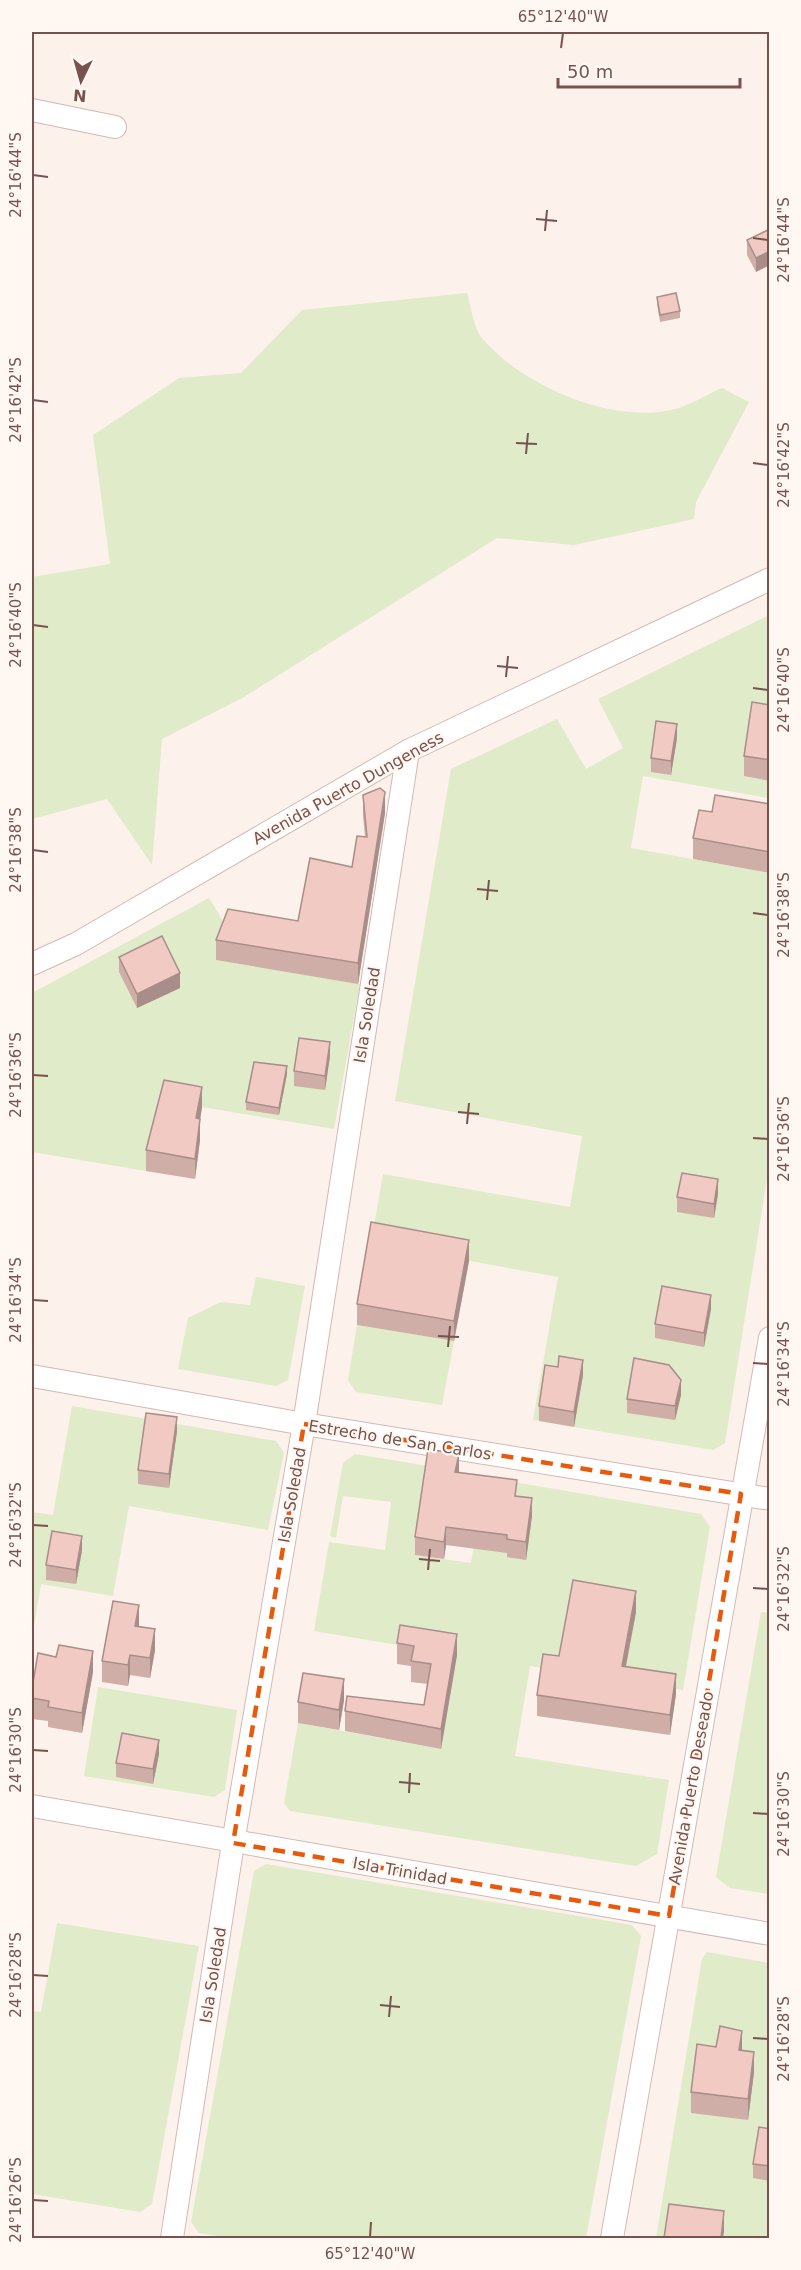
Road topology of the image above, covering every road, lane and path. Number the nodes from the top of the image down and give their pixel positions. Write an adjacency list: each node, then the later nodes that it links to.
1 (32, 110): 2 (street)
2 (115, 127)
3 (770, 579): 4 (street, Avenida Puerto Dungeness)
4 (408, 751): 5 (street, Avenida Puerto Dungeness); 8 (street, Isla Soledad)
5 (32, 964)
6 (770, 1338): 9 (street, Avenida Puerto Deseado)
7 (32, 1376): 8 (street, Estrecho de San Carlos)
8 (304, 1424): 9 (street, Estrecho de San Carlos); 12 (street, Isla Soledad)
9 (741, 1494): 10 (street, Estrecho de San Carlos); 13 (street, Avenida Puerto Deseado)
10 (770, 1499)
11 (32, 1806): 12 (street, Isla Trinidad)
12 (233, 1842): 13 (street, Isla Trinidad); 15 (street, Isla Soledad)
13 (669, 1916): 14 (street, Isla Trinidad); 16 (street, Avenida Puerto Deseado)
14 (770, 1934)
15 (172, 2238)
16 (612, 2238)

